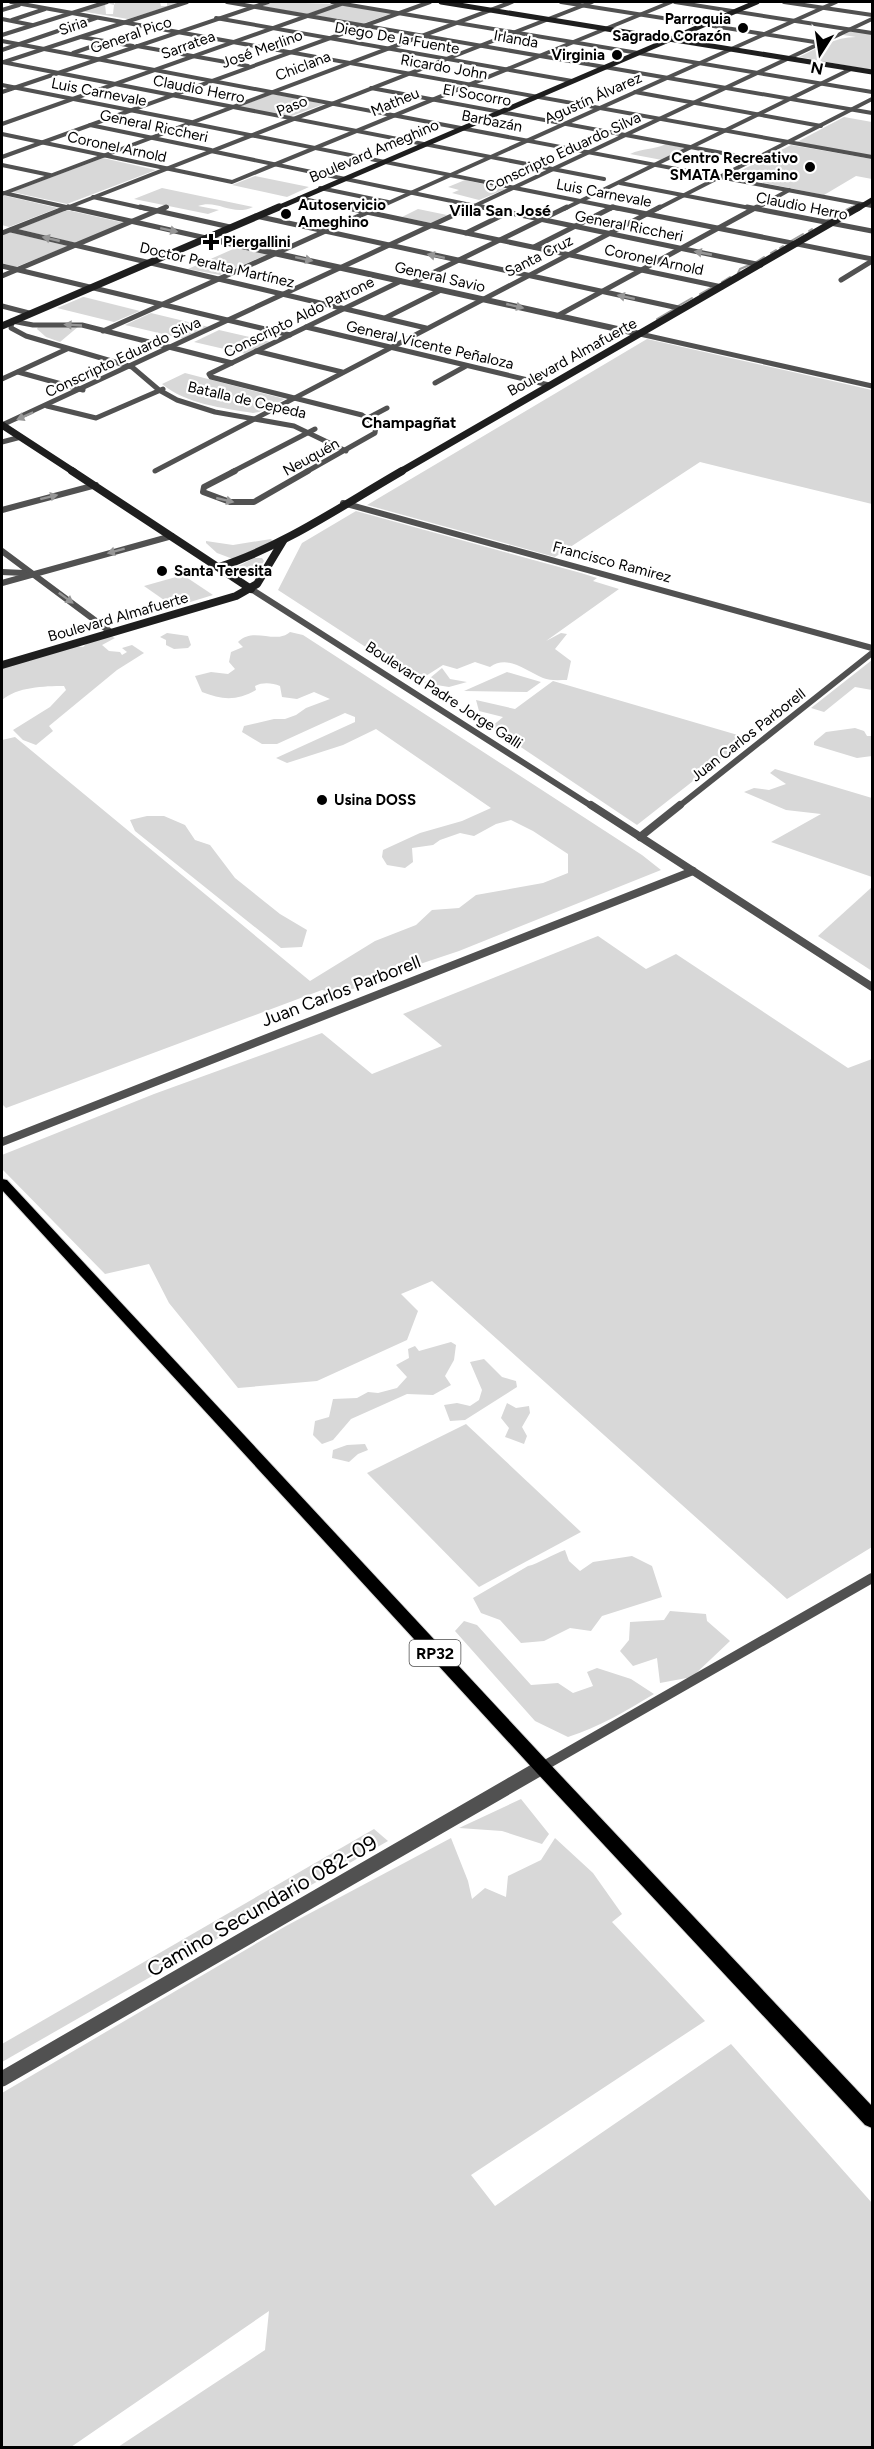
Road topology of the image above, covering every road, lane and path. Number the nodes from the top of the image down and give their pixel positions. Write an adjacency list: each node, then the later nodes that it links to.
1 (11, 2): 18 (street, Ricardo John)
2 (107, 2): 26 (street)
3 (187, 2): 37 (street, Siria)
4 (227, 2): 20 (street, Irlanda)
5 (268, 2): 20 (street, General Pico)
6 (332, 2): 17 (street)
7 (349, 2): 17 (street, Sarratea)
8 (430, 2): 27 (street, José Merlino)
9 (441, 2): 24 (main road)
10 (512, 2): 24 (street, Chiclana)
11 (561, 2): 19 (street)
12 (592, 2): 19 (street, Paso)
13 (673, 2): 25 (street); 28 (street, Matheu)
14 (757, 2): 25 (main road, Boulevard Ameghino)
15 (784, 2): 22 (street)
16 (836, 2): 22 (street, Agustín Álvarez)
17 (344, 3): 27 (street); 29 (street, Sarratea)
18 (23, 4): 21 (street, Ricardo John); 23 (street)
19 (583, 5): 28 (street); 33 (street, Paso)
20 (254, 6): 29 (street, Irlanda); 32 (street, General Pico)
21 (48, 8): 26 (street, Ricardo John); 35 (street)
22 (823, 8): 31 (street); 36 (street, Agustín Álvarez)
23 (2, 10)
24 (491, 10): 33 (main road); 38 (street, Chiclana)
25 (735, 11): 36 (street); 39 (main road, Boulevard Ameghino)
26 (72, 13): 30 (street, Ricardo John); 40 (street)
27 (399, 13): 38 (street); 41 (street, José Merlino)
28 (640, 14): 39 (street); 45 (street, Matheu)
29 (308, 15): 41 (street, Irlanda); 44 (street, Sarratea)
30 (99, 17): 37 (street, Ricardo John); 47 (street)
31 (873, 17): 46 (street, Conscripto Eduardo Silva)
32 (216, 18): 44 (street, Diego De la Fuente); 49 (street, General Pico)
33 (547, 19): 45 (main road); 50 (street, Paso)
34 (2, 21): 35 (street)
35 (9, 21): 40 (street)
36 (794, 21): 46 (street); 52 (street, Agustín Álvarez)
37 (124, 22): 49 (street, Ricardo John); 54 (street, Siria)
38 (456, 22): 50 (street); 55 (street, Chiclana)
39 (704, 24): 52 (street); 57 (main road, Boulevard Ameghino)
40 (33, 25): 42 (street); 53 (street)
41 (365, 25): 55 (street, Irlanda); 56 (street, José Merlino)
42 (42, 27)
43 (52, 28): 47 (street)
44 (271, 28): 56 (street, Diego De la Fuente); 59 (street, Sarratea)
45 (606, 28): 57 (main road); 61 (street, Matheu)
46 (850, 29): 51 (street); 62 (street, Conscripto Eduardo Silva)
47 (61, 30): 48 (street); 63 (street)
48 (69, 32)
49 (178, 32): 59 (street, Ricardo John); 65 (street, General Pico)
50 (514, 32): 61 (street); 64 (street, Paso)
51 (873, 33)
52 (764, 34): 62 (street); 68 (street, Agustín Álvarez)
53 (2, 35)
54 (79, 35): 60 (street); 67 (street, Siria)
55 (421, 35): 64 (street, Irlanda); 66 (street, Chiclana)
56 (328, 38): 66 (street, Diego De la Fuente); 70 (street, José Merlino)
57 (670, 39): 68 (main road); 71 (main road, Boulevard Ameghino)
58 (2, 41): 63 (street, Barbazán)
59 (232, 41): 70 (street, Ricardo John); 74 (street, Sarratea)
60 (107, 42): 65 (street); 72 (street)
61 (573, 42): 71 (street); 73 (street, Matheu)
62 (821, 43): 77 (street, Conscripto Eduardo Silva)
63 (19, 44): 67 (street, Barbazán); 69 (street)
64 (481, 45): 73 (street, Irlanda); 76 (street, Paso)
65 (136, 46): 74 (street); 75 (street, General Pico)
66 (385, 48): 76 (street, Diego De la Fuente); 80 (street, Chiclana)
67 (44, 49): 72 (street, Barbazán); 78 (street, Siria)
68 (731, 49): 77 (main road); 81 (street, Agustín Álvarez)
69 (2, 50)
70 (290, 52): 80 (street, Ricardo John); 82 (street, José Merlino)
71 (638, 53): 81 (street); 83 (main road, Boulevard Ameghino)
72 (70, 54): 75 (street, Barbazán)
73 (541, 55): 83 (street, Irlanda); 84 (street, Matheu)
74 (193, 56): 82 (street); 86 (street, Sarratea)
75 (99, 59): 86 (street, Barbazán); 88 (street, General Pico)
76 (446, 59): 84 (street, Diego De la Fuente); 89 (street, Paso)
77 (789, 59): 85 (main road); 90 (street, Conscripto Eduardo Silva)
78 (9, 60): 79 (street, Claudio Herro)
79 (2, 61): 88 (street, Claudio Herro)
80 (347, 62): 89 (street, Ricardo John); 102 (street, Chiclana)
81 (699, 63): 90 (street); 91 (street, Agustín Álvarez)
82 (250, 66): 92 (street, José Merlino)
83 (606, 66): 91 (street, Irlanda); 93 (main road, Boulevard Ameghino)
84 (506, 69): 93 (street, Diego De la Fuente); 95 (street, Matheu)
85 (851, 69): 87 (main road); 96 (street)
86 (155, 70): 92 (street, Barbazán); 94 (street, Sarratea)
87 (873, 72)
88 (56, 73): 94 (street, Claudio Herro); 98 (street, General Pico)
89 (408, 73): 95 (street, Ricardo John); 99 (street, Paso)
90 (759, 73): 96 (street); 100 (street, Conscripto Eduardo Silva)
91 (669, 77): 100 (street, Irlanda); 103 (street, Agustín Álvarez)
92 (212, 80): 102 (street, Barbazán); 105 (street, José Merlino)
93 (572, 81): 106 (main road, Boulevard Ameghino)
94 (114, 84): 105 (street, Claudio Herro); 108 (street, Sarratea)
95 (470, 84): 106 (street, Ricardo John); 109 (street, Matheu)
96 (821, 84): 104 (street); 107 (street)
97 (2, 85): 98 (street, Luis Carnevale)
98 (14, 88): 101 (street, General Pico); 108 (street, Luis Carnevale)
99 (371, 88): 109 (street, El Socorro); 111 (street, Paso)
100 (729, 88): 107 (street, Irlanda); 112 (street, Conscripto Eduardo Silva)
101 (2, 92)
102 (271, 92): 111 (street, Barbazán); 113 (street, Chiclana)
103 (635, 92): 112 (street); 114 (street, Agustín Álvarez)
104 (873, 92)
105 (171, 95): 113 (street, Claudio Herro); 116 (street, José Merlino)
106 (536, 96): 114 (street, Ricardo John); 117 (main road, Boulevard Ameghino)
107 (791, 98): 115 (street, Irlanda); 119 (street)
108 (72, 99): 116 (street, Luis Carnevale); 123 (street, Sarratea)
109 (433, 99): 117 (street, El Socorro); 120 (street, Matheu)
110 (873, 99): 115 (street, Santa Cruz)
111 (333, 103): 120 (street, Barbazán); 121 (street, Paso)
112 (695, 103): 119 (street); 122 (street, Conscripto Eduardo Silva)
113 (231, 107): 121 (street, Claudio Herro); 124 (street, Chiclana)
114 (599, 108): 122 (street, Ricardo John); 125 (street, Agustín Álvarez)
115 (853, 109): 118 (street, Irlanda); 127 (street, Santa Cruz)
116 (130, 110): 124 (street, Luis Carnevale); 126 (street, José Merlino)
117 (500, 112): 125 (street, El Socorro); 128 (main road, Boulevard Ameghino)
118 (873, 113)
119 (759, 114): 127 (street); 130 (street)
120 (396, 115): 128 (street, Barbazán); 129 (street, Matheu)
121 (293, 119): 129 (street, Claudio Herro); 132 (street, Paso)
122 (662, 119): 130 (street, Ricardo John); 133 (street, Conscripto Eduardo Silva)
123 (2, 123)
124 (190, 123): 132 (street, Luis Carnevale); 134 (street, Chiclana)
125 (564, 124): 133 (street, El Socorro); 135 (street, Agustín Álvarez)
126 (90, 125): 134 (street, General Riccheri); 137 (street, José Merlino)
127 (821, 126): 136 (street, Santa Cruz)
128 (463, 128): 135 (street, Barbazán); 138 (main road, Boulevard Ameghino)
129 (356, 131): 138 (street, Claudio Herro); 140 (street, Matheu)
130 (726, 131): 136 (street, Ricardo John); 139 (street)
131 (2, 134): 137 (street, Coronel Arnold)
132 (252, 135): 140 (street, Luis Carnevale); 141 (street, Paso)
133 (627, 135): 139 (street, El Socorro); 142 (street, Conscripto Eduardo Silva)
134 (150, 138): 141 (street, General Riccheri); 143 (street, Chiclana)
135 (527, 140): 142 (street, Barbazán); 145 (street, Agustín Álvarez)
136 (789, 142): 146 (street, Ricardo John); 147 (street, Santa Cruz)
137 (41, 143): 143 (street, Coronel Arnold); 144 (street, José Merlino)
138 (424, 144): 145 (street, Claudio Herro); 148 (main road, Boulevard Ameghino)
139 (692, 147): 147 (street, El Socorro); 151 (street)
140 (315, 148): 148 (street, Luis Carnevale); 150 (street, Matheu)
141 (212, 151): 150 (street, General Riccheri); 152 (street, Paso)
142 (591, 152): 151 (street, Barbazán); 153 (street, Conscripto Eduardo Silva)
143 (102, 156): 152 (street, Coronel Arnold); 154 (street, Chiclana)
144 (2, 157)
145 (489, 157): 153 (street, Claudio Herro); 155 (street, Agustín Álvarez)
146 (873, 157)
147 (755, 159): 156 (street, Santa Cruz)
148 (384, 162): 155 (street, Luis Carnevale); 158 (main road, Boulevard Ameghino)
149 (2, 165): 154 (street)
150 (273, 165): 158 (street, General Riccheri); 159 (street, Matheu)
151 (656, 165): 156 (street, Barbazán); 160 (street)
152 (163, 169): 159 (street, Coronel Arnold); 168 (street, Paso)
153 (553, 170): 157 (street, Claudio Herro); 162 (street, Conscripto Eduardo Silva)
154 (50, 175): 165 (street, Chiclana)
155 (450, 175): 162 (street, Luis Carnevale); 166 (street, Agustín Álvarez)
156 (720, 177): 163 (street, Barbazán); 167 (street, Santa Cruz)
157 (604, 179)
158 (342, 180): 161 (main road, Boulevard Ameghino); 166 (street, General Riccheri)
159 (228, 182)
160 (620, 183): 167 (street, Claudio Herro); 172 (street)
161 (320, 188): 169 (street); 170 (main road, Boulevard Ameghino)
162 (515, 188): 172 (street, Luis Carnevale); 178 (street, Conscripto Eduardo Silva)
163 (789, 190): 174 (street, Barbazán); 180 (street)
164 (374, 192): 169 (street)
165 (2, 193): 176 (street, General Savio)
166 (408, 193): 173 (street, Agustín Álvarez); 178 (street, General Riccheri)
167 (684, 195): 180 (street, Claudio Herro); 184 (street, Santa Cruz)
168 (93, 197): 176 (street, Paso); 181 (street)
169 (362, 197): 173 (street); 175 (street)
170 (299, 198): 175 (street, Coronel Arnold); 185 (main road, Boulevard Ameghino)
171 (873, 200): 174 (main road, Boulevard Almafuerte)
172 (582, 201): 179 (street, Luis Carnevale); 186 (street)
173 (388, 202): 182 (street, Agustín Álvarez)
174 (869, 205): 188 (main road, Boulevard Almafuerte)
175 (341, 206): 182 (street, Coronel Arnold)
176 (67, 207): 187 (street, General Savio); 194 (street, Paso)
177 (167, 207): 181 (street)
178 (474, 207): 183 (street, General Riccheri); 189 (street, Conscripto Eduardo Silva)
179 (614, 207): 184 (street, Luis Carnevale); 191 (street)
180 (754, 209): 188 (street, Claudio Herro); 193 (street)
181 (158, 211): 187 (street); 190 (street)
182 (368, 212): 189 (street, Coronel Arnold); 195 (street, Agustín Álvarez)
183 (507, 213): 186 (street, General Riccheri); 198 (street)
184 (648, 214): 193 (street, Luis Carnevale); 199 (street, Santa Cruz)
185 (256, 216): 190 (main road, Boulevard Ameghino); 195 (street)
186 (541, 221): 191 (street, General Riccheri); 201 (street)
187 (132, 222): 200 (street, General Savio, one-way to 200); 203 (street)
188 (831, 223): 196 (street, Claudio Herro); 202 (main road, Boulevard Almafuerte)
189 (434, 225): 198 (street, Coronel Arnold); 204 (street, Conscripto Eduardo Silva)
190 (230, 227): 200 (main road, Boulevard Ameghino)
191 (573, 227): 199 (street, General Riccheri); 205 (street)
192 (2, 228): 194 (street, Doctor Peralta Martínez)
193 (719, 228): 202 (street, Luis Carnevale); 206 (street)
194 (10, 230): 197 (street, Paso); 203 (street, Doctor Peralta Martínez, one-way to 194)
195 (324, 231): 204 (street); 207 (street, Agustín Álvarez)
196 (873, 231)
197 (2, 233)
198 (466, 233): 201 (street, Coronel Arnold)
199 (609, 234): 206 (street, General Riccheri); 208 (street, Santa Cruz)
200 (206, 238): 207 (street, General Savio); 211 (main road, Boulevard Ameghino)
201 (501, 240): 205 (street, Coronel Arnold); 210 (street)
202 (796, 244): 209 (street, Luis Carnevale); 212 (main road, Boulevard Almafuerte)
203 (76, 245): 211 (street, Doctor Peralta Martínez); 215 (street)
204 (390, 246): 210 (street, one-way to 204); 214 (street, Conscripto Eduardo Silva)
205 (534, 247): 208 (street, Coronel Arnold)
206 (681, 249): 212 (street, General Riccheri, one-way to 206); 216 (street)
207 (275, 253): 214 (street, General Savio, one-way to 214); 219 (street, Agustín Álvarez)
208 (569, 254): 216 (street, Coronel Arnold); 217 (street, Santa Cruz)
209 (873, 260): 220 (street)
210 (459, 261): 217 (street); 222 (street)
211 (149, 262): 219 (street, Doctor Peralta Martínez); 223 (main road, Boulevard Ameghino)
212 (761, 265): 224 (main road, Boulevard Almafuerte)
213 (2, 266): 215 (street)
214 (343, 268): 221 (street, General Savio); 227 (street, Conscripto Eduardo Silva)
215 (16, 270): 218 (street); 223 (street)
216 (642, 270): 224 (street, Coronel Arnold); 226 (street)
217 (527, 275): 226 (street); 228 (street, Santa Cruz)
218 (2, 276)
219 (219, 278): 227 (street, Doctor Peralta Martínez); 229 (street, Agustín Álvarez)
220 (840, 280)
221 (401, 281): 222 (street, General Savio); 231 (street, Conscripto Aldo Patrone)
222 (412, 283): 225 (street, General Savio)
223 (91, 287): 229 (street); 233 (main road, Boulevard Ameghino)
224 (722, 287): 232 (main road, Boulevard Almafuerte)
225 (441, 290): 228 (street, General Savio); 235 (street)
226 (601, 291): 232 (street, one-way to 226); 234 (street)
227 (286, 294): 231 (street, Doctor Peralta Martínez); 237 (street, Conscripto Eduardo Silva)
228 (482, 299): 234 (street, General Savio, one-way to 234); 241 (street, Santa Cruz)
229 (162, 304): 237 (street); 242 (street, Agustín Álvarez)
230 (2, 306): 233 (street)
231 (346, 308): 235 (street, Doctor Peralta Martínez); 240 (street, Conscripto Aldo Patrone)
232 (683, 309): 243 (main road, Boulevard Almafuerte)
233 (30, 314): 236 (main road, Boulevard Ameghino)
234 (557, 316): 243 (street, General Savio)
235 (385, 318): 241 (street, Doctor Peralta Martínez)
236 (12, 321): 238 (street); 239 (main road, Boulevard Ameghino); 246 (street, Batalla de Cepeda)
237 (230, 321): 244 (street); 247 (street, Conscripto Eduardo Silva)
238 (33, 325): 242 (street, one-way to 238); 246 (street, Batalla de Cepeda)
239 (2, 326)
240 (306, 327): 244 (street, Conscripto Aldo Patrone); 245 (street, General Vicente Peñaloza)
241 (426, 328): 245 (street, Santa Cruz)
242 (103, 331): 247 (street)
243 (640, 334): 256 (main road, Boulevard Almafuerte); 257 (street, General Savio)
244 (290, 335): 248 (street, Conscripto Aldo Patrone)
245 (389, 347): 251 (street, General Vicente Peñaloza); 253 (street, Santa Cruz)
246 (69, 348): 250 (street, Batalla de Cepeda); 252 (street)
247 (172, 348): 249 (street); 250 (street, Conscripto Eduardo Silva)
248 (256, 351): 249 (street, Conscripto Aldo Patrone); 253 (street)
249 (232, 363): 260 (street, Conscripto Aldo Patrone)
250 (135, 365): 258 (street, Batalla de Cepeda); 259 (street, Conscripto Eduardo Silva)
251 (466, 366): 255 (street); 256 (street, General Vicente Peñaloza)
252 (18, 372): 254 (street); 259 (street)
253 (342, 372): 260 (street, Santa Cruz)
254 (2, 379)
255 (435, 383)
256 (549, 385): 272 (main road, Boulevard Almafuerte)
257 (873, 386)
258 (161, 389): 261 (street); 263 (street, Batalla de Cepeda)
259 (83, 390): 261 (street, Conscripto Eduardo Silva)
260 (292, 398): 263 (street, Santa Cruz); 264 (street)
261 (47, 406): 265 (street, Conscripto Eduardo Silva, one-way to 265)
262 (387, 408): 264 (street)
263 (255, 417): 266 (street, Batalla de Cepeda); 270 (street, Santa Cruz)
264 (369, 418): 269 (street, Neuquén)
265 (2, 425): 267 (main road, Boulevard Padre Jorge Galli)
266 (312, 430): 269 (street, Batalla de Cepeda); 269 (street, Neuquén, one-way to 269)
267 (21, 437): 268 (street); 271 (main road, Boulevard Padre Jorge Galli)
268 (2, 442)
269 (349, 449)
270 (155, 471)
271 (96, 485): 273 (street, one-way to 271); 274 (main road, Boulevard Padre Jorge Galli)
272 (343, 503): 275 (main road, Boulevard Almafuerte); 283 (street, Francisco Ramirez)
273 (2, 510)
274 (172, 536): 277 (main road, Boulevard Padre Jorge Galli); 279 (street, one-way to 279)
275 (286, 538): 277 (main road, Boulevard Almafuerte); 281 (main road, Boulevard Almafuerte)
276 (2, 551): 279 (street)
277 (219, 567): 281 (main road, Boulevard Padre Jorge Galli)
278 (2, 572): 279 (street)
279 (33, 574): 280 (street); 282 (street, one-way to 282)
280 (2, 583)
281 (251, 589): 282 (main road, Boulevard Almafuerte); 286 (street, Boulevard Padre Jorge Galli)
282 (112, 633): 285 (main road, Boulevard Almafuerte)
283 (873, 648)
284 (873, 653): 286 (street, Juan Carlos Parborell)
285 (2, 665)
286 (640, 837): 287 (street, Boulevard Padre Jorge Galli)
287 (693, 871): 288 (street, Boulevard Padre Jorge Galli); 289 (street, Juan Carlos Parborell)
288 (873, 987)
289 (2, 1142)
290 (2, 1183): 292 (main road, RP32)
291 (873, 1578): 292 (street)
292 (542, 1767): 293 (street, Camino Secundario 082-09); 294 (main road, RP32)
293 (2, 2079)
294 (873, 2119)

